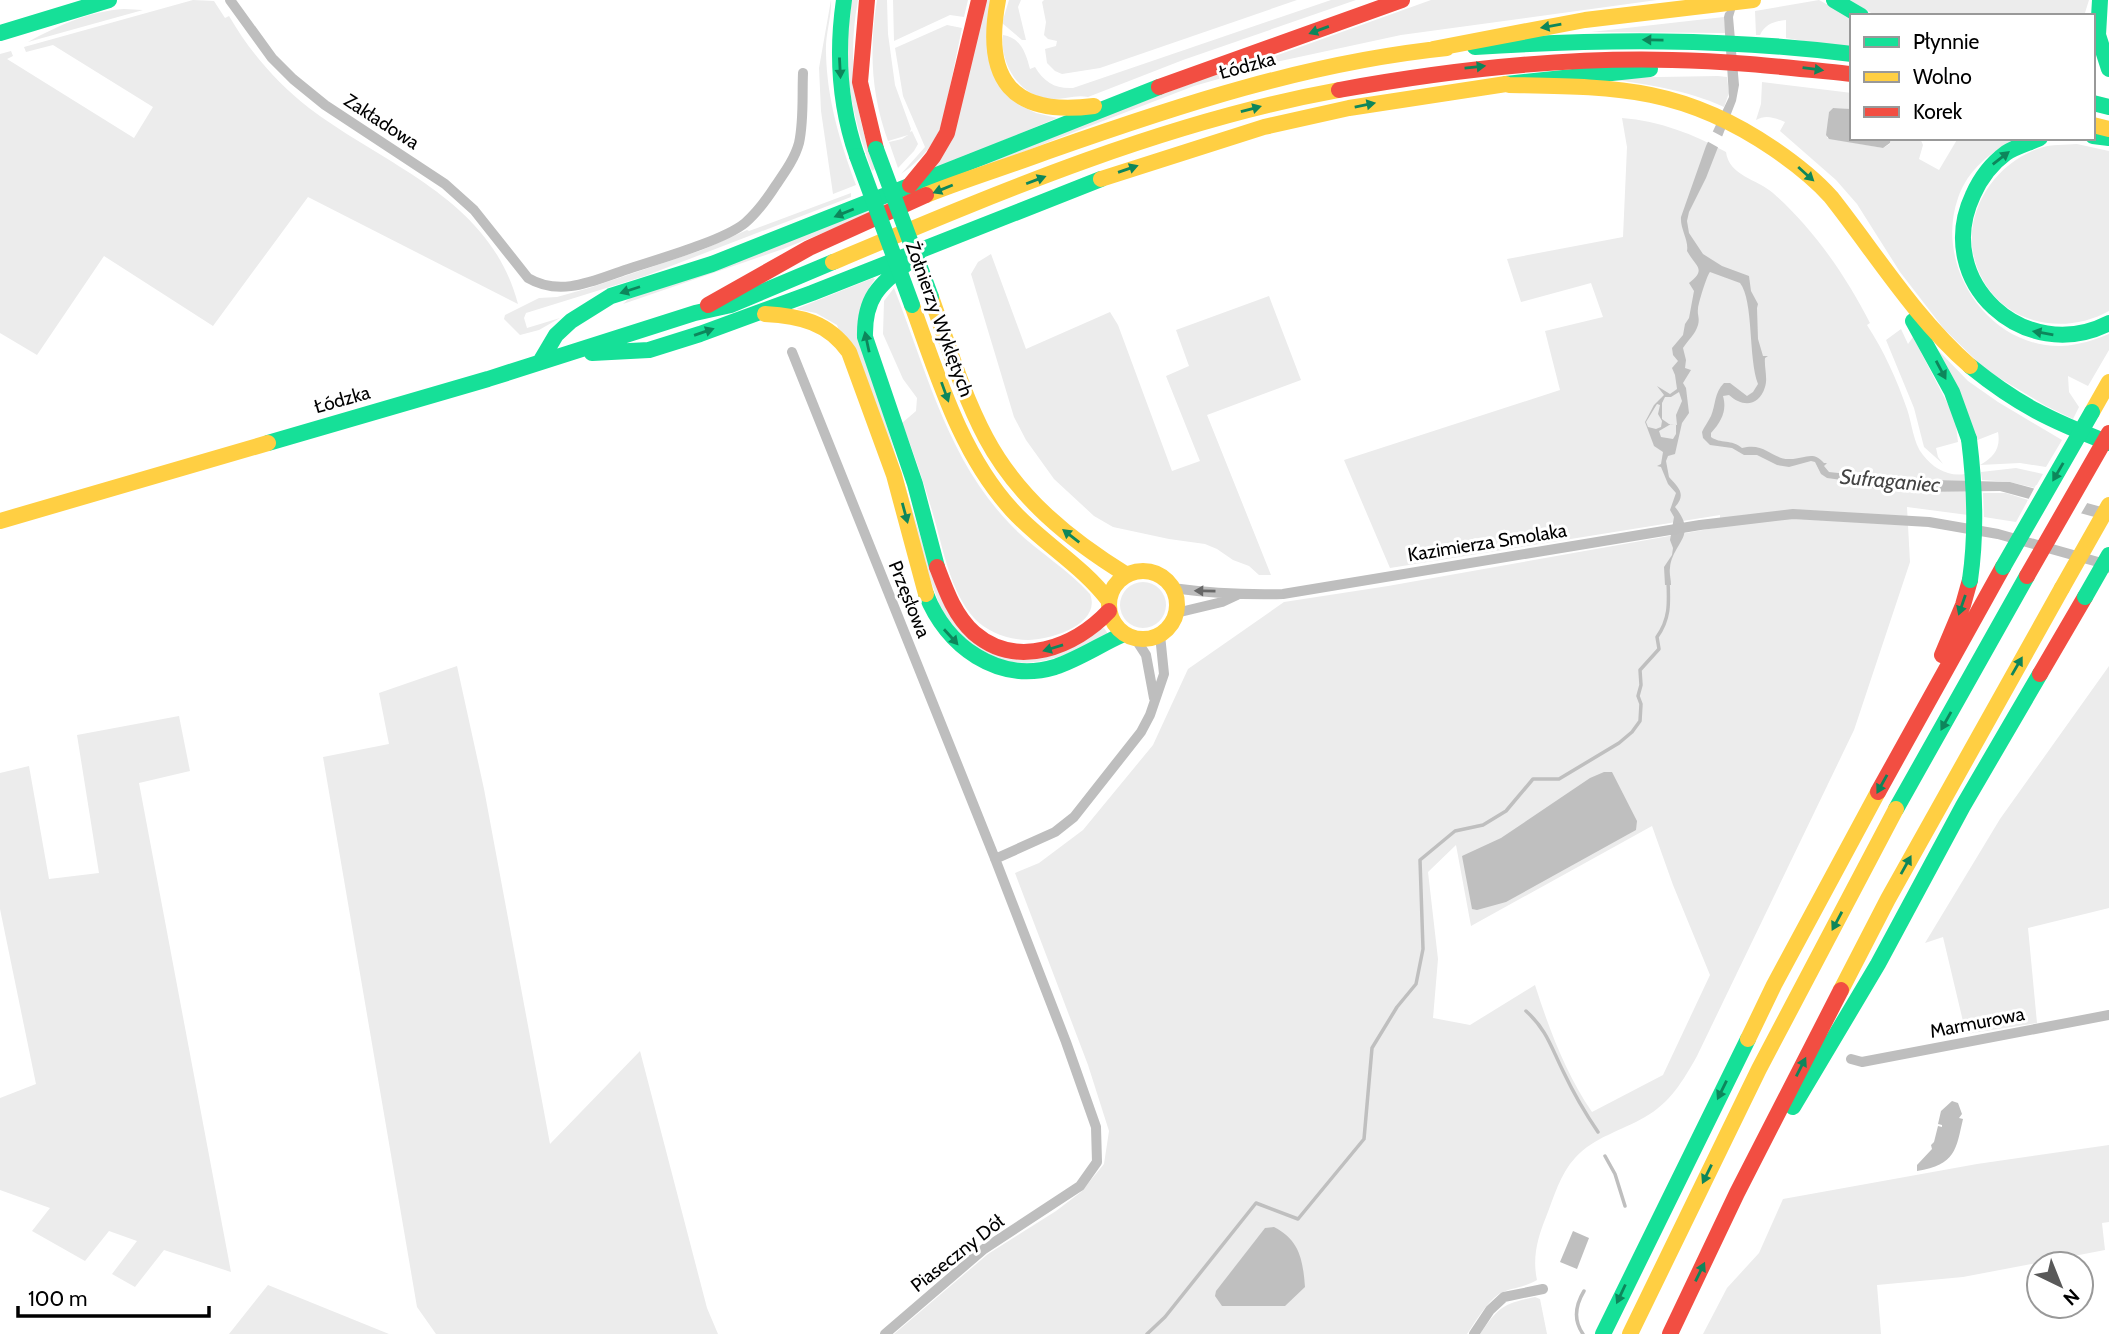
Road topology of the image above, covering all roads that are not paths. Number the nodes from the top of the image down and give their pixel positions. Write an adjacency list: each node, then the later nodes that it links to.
1 (109, 0): 12 (main road)
2 (230, 0): 17 (street, Zakładowa)
3 (844, 0): 41 (main road, Żołnierzy Wyklętych, one-way to 41, bridge)
4 (867, 0): 38 (main road, Żołnierzy Wyklętych, one-way to 4, bridge)
5 (979, 0): 22 (main road)
6 (998, 0): 20 (main road)
7 (1402, 0): 20 (main road, one-way to 20)
8 (1753, 0): 13 (main road, one-way to 13)
9 (1834, 0): 11 (main road)
10 (2100, 0): 16 (main road)
11 (1857, 14)
12 (0, 33)
13 (1433, 49): 14 (main road, Łódzka, one-way to 13); 25 (main road, Łódzka, one-way to 25)
14 (1850, 54)
15 (1719, 60): 18 (main road, Łódzka, one-way to 18); 19 (main road); 25 (main road, Łódzka, one-way to 15)
16 (2109, 69)
17 (803, 73)
18 (1850, 74)
19 (1509, 85): 23 (main road, one-way to 19); 24 (main road, one-way to 24)
20 (1125, 100): 22 (main road)
21 (2035, 140): 27 (main road, one-way to 21)
22 (907, 187): 30 (main road, one-way to 30)
23 (928, 246): 26 (main road); 41 (main road, one-way to 23)
24 (1884, 268): 33 (main road); 46 (main road, one-way to 46, bridge)
25 (695, 313): 29 (main road, Łódzka)
26 (758, 313): 29 (main road, one-way to 26); 44 (main road, one-way to 44)
27 (2109, 323)
28 (792, 352): 47 (street, Przęsłowa)
29 (568, 354): 30 (main road, Łódzka)
30 (540, 362): 35 (main road, Łódzka)
31 (2109, 382): 46 (main road, one-way to 46, bridge)
32 (2109, 433): 56 (main road, one-way to 56, bridge)
33 (2109, 443)
34 (2109, 505): 50 (main road, one-way to 34, bridge)
35 (0, 520)
36 (2109, 555): 50 (main road, bridge)
37 (2109, 570): 40 (street, Kazimierza Smolaka)
38 (1127, 575): 39 (main road); 41 (main road)
39 (1172, 588): 40 (street, Kazimierza Smolaka, one-way to 39); 42 (main road)
40 (1237, 596): 42 (street, Kazimierza Smolaka)
41 (1109, 606): 44 (main road)
42 (1176, 613): 43 (main road)
43 (1160, 635): 44 (main road); 45 (street)
44 (1130, 636): 45 (street)
45 (1154, 703): 47 (street)
46 (1915, 724): 55 (main road, one-way to 55)
47 (995, 859): 51 (street, Przęsłowa)
48 (2109, 1015): 49 (street, Marmurowa)
49 (1851, 1059)
50 (1737, 1193): 57 (main road, one-way to 50)
51 (1054, 1205): 53 (street, Piaseczny Dół)
52 (1544, 1289): 54 (street)
53 (885, 1334)
54 (1474, 1334)
55 (1603, 1334)
56 (1630, 1334)
57 (1670, 1334)

